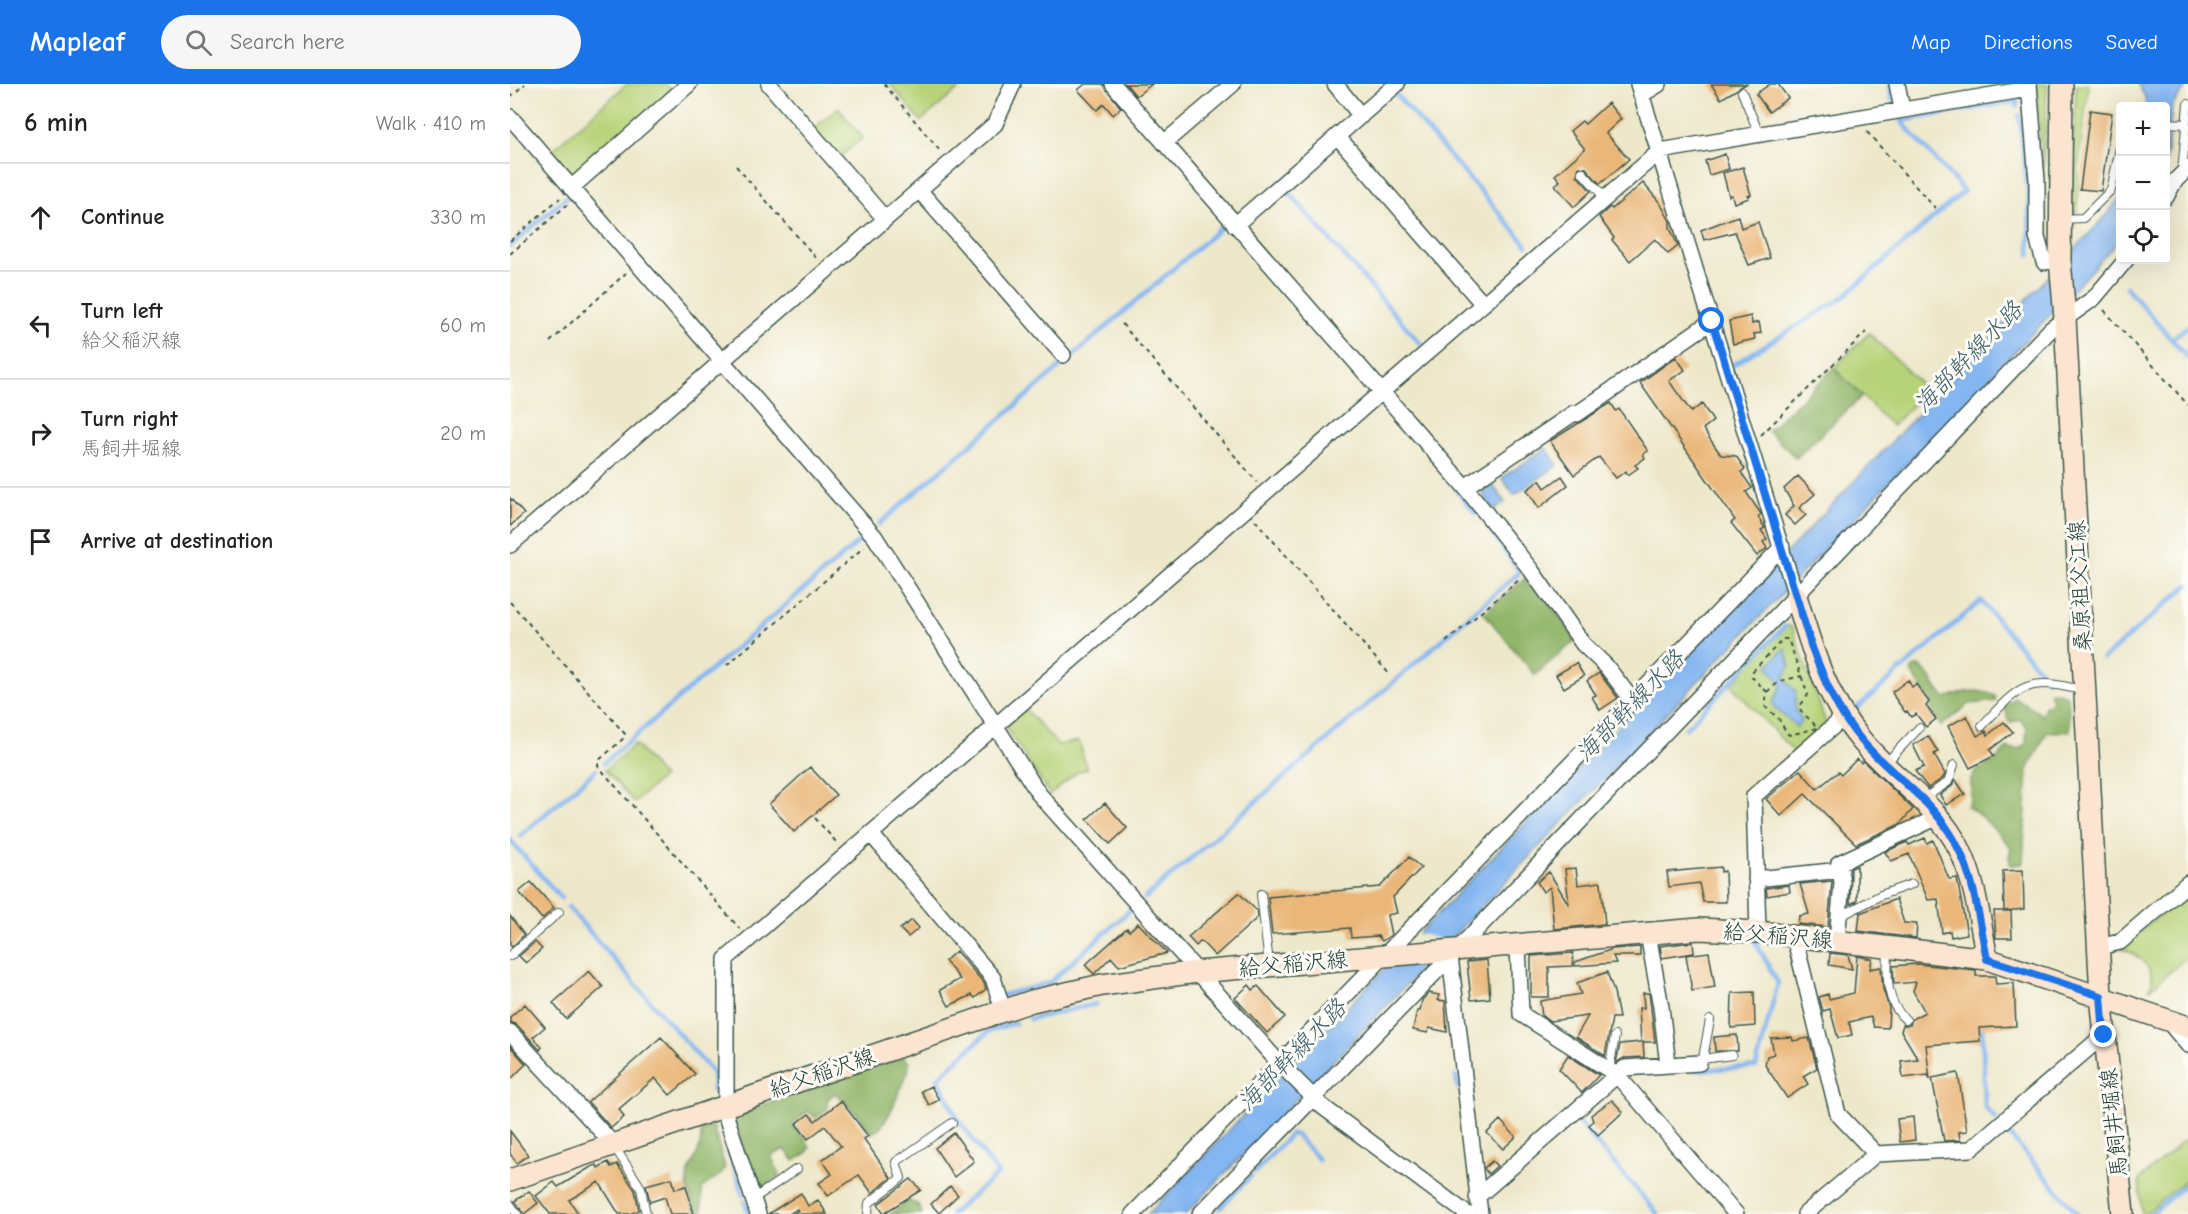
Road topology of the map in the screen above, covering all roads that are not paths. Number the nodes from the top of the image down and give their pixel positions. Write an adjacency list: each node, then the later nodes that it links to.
1 (689, 84): 28 (street)
2 (769, 84): 31 (street)
3 (1013, 84): 27 (street)
4 (1113, 84): 22 (street)
5 (1233, 84): 22 (street)
6 (1335, 84): 16 (street)
7 (1397, 84): 16 (street)
8 (1659, 84): 12 (street)
9 (1896, 84): 15 (street)
10 (2062, 84): 32 (main road, 桑原祖父江線)
11 (2029, 86): 15 (street); 34 (street)
12 (1639, 90): 23 (street)
13 (1742, 92): 20 (lane)
14 (2188, 104): 19 (lane)
15 (1902, 110): 20 (street)
16 (1361, 116): 21 (street)
17 (510, 117): 28 (street)
18 (2170, 123): 19 (lane)
19 (2186, 124): 25 (lane)
20 (1759, 134): 23 (street)
21 (1337, 136): 33 (street); 36 (street)
22 (1164, 143): 33 (street)
23 (1660, 151): 30 (street); 38 (street)
24 (2119, 156): 32 (lane)
25 (2185, 171): 29 (street)
26 (1582, 172): 30 (lane)
27 (919, 190): 31 (street); 39 (street)
28 (575, 191): 40 (street)
29 (2170, 192)
30 (1605, 198): 36 (street)
31 (885, 219): 40 (street)
32 (2060, 219): 34 (main road, 桑原祖父江線)
33 (1235, 225): 41 (street)
34 (2060, 260): 37 (main road, 桑原祖父江線)
35 (2123, 264): 37 (street)
36 (1482, 303): 41 (street)
37 (2065, 312): 45 (street); 46 (main road, 桑原祖父江線)
38 (1712, 321): 42 (street); 44 (street)
39 (1063, 355)
40 (722, 361): 43 (street); 49 (street)
41 (1380, 391): 42 (street); 49 (street)
42 (1464, 487): 47 (street)
43 (510, 544)
44 (1782, 549): 45 (street); 47 (street)
45 (1794, 591): 48 (main road); 71 (street)
46 (2085, 692): 50 (lane); 70 (main road, 桑原祖父江線)
47 (1633, 702): 72 (street)
48 (1844, 717): 52 (main road); 58 (street)
49 (996, 726): 56 (street); 76 (street)
50 (1982, 726)
51 (1919, 728): 52 (lane)
52 (1885, 764): 54 (main road)
53 (1954, 765): 54 (lane)
54 (1922, 800): 55 (main road)
55 (1938, 817): 57 (street); 74 (main road)
56 (871, 834): 78 (street); 93 (street)
57 (1841, 870): 58 (street); 63 (street)
58 (1756, 879): 64 (street)
59 (2188, 883): 70 (street)
60 (1912, 884): 63 (lane)
61 (1260, 894): 75 (lane)
62 (559, 912): 73 (lane)
63 (1841, 916): 67 (street)
64 (1758, 932): 65 (main road, 給父稲沢線); 66 (main road, 給父稲沢線)
65 (1648, 934): 68 (main road, 給父稲沢線); 89 (street)
66 (1794, 936): 67 (main road, 給父稲沢線); 96 (street)
67 (1837, 940): 69 (main road, 給父稲沢線)
68 (1518, 945): 71 (main road, 給父稲沢線); 91 (street)
69 (1888, 946): 74 (main road, 給父稲沢線); 81 (lane)
70 (2099, 947): 77 (main road, 桑原祖父江線)
71 (1450, 952): 72 (main road, 給父稲沢線); 92 (street); 99 (street)
72 (1392, 954): 75 (main road, 給父稲沢線); 90 (street)
73 (510, 956)
74 (1987, 959): 77 (main road, 給父稲沢線)
75 (1270, 965): 76 (main road, 給父稲沢線)
76 (1197, 972): 78 (main road, 給父稲沢線); 90 (street)
77 (2101, 996): 79 (main road); 84 (main road, 馬飼井堀線)
78 (1003, 1010): 93 (main road, 給父稲沢線)
79 (2166, 1019): 82 (main road); 86 (street)
80 (1710, 1020): 88 (lane)
81 (1906, 1020)
82 (2188, 1027)
83 (510, 1032): 95 (street)
84 (2104, 1035): 96 (street); 112 (main road, 馬飼井堀線)
85 (1615, 1036): 91 (lane)
86 (2188, 1045)
87 (1732, 1055): 88 (lane)
88 (1701, 1060): 89 (street)
89 (1668, 1065): 91 (street)
90 (1283, 1066): 92 (street); 106 (street)
91 (1613, 1073): 99 (street); 110 (street)
92 (1311, 1095): 107 (street); 108 (street)
93 (726, 1105): 95 (main road, 給父稲沢線); 100 (street)
94 (952, 1123): 105 (lane)
95 (613, 1144): 98 (main road, 給父稲沢線); 103 (lane)
96 (1876, 1154): 111 (street)
97 (797, 1169): 100 (lane)
98 (510, 1180)
99 (1477, 1197): 109 (street)
100 (753, 1198): 104 (street)
101 (510, 1204): 102 (lane)
102 (517, 1214)
103 (646, 1214)
104 (758, 1214)
105 (868, 1214)
106 (1133, 1214)
107 (1200, 1214)
108 (1467, 1214)
109 (1480, 1214)
110 (1736, 1214)
111 (1805, 1214)
112 (2123, 1214)

